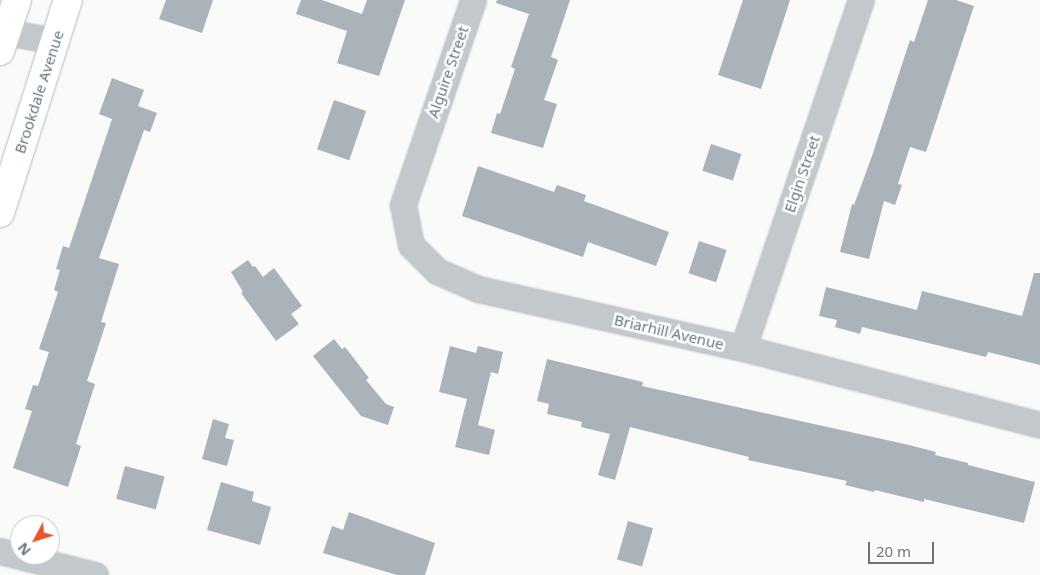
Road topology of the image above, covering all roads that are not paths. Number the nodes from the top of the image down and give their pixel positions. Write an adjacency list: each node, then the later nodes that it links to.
1 (17, 0): 5 (main road)
2 (68, 0): 6 (main road, Brookdale Avenue)
3 (472, 0): 7 (street, Alguire Street)
4 (861, 0): 9 (street, Elgin Street)
5 (2, 38): 6 (street)
6 (55, 42): 8 (main road, Brookdale Avenue)
7 (423, 145): 9 (street, Briarhill Avenue)
8 (0, 213)
9 (743, 348): 10 (street, Briarhill Avenue)
10 (1040, 425)
11 (0, 551): 12 (street)
12 (95, 575)

